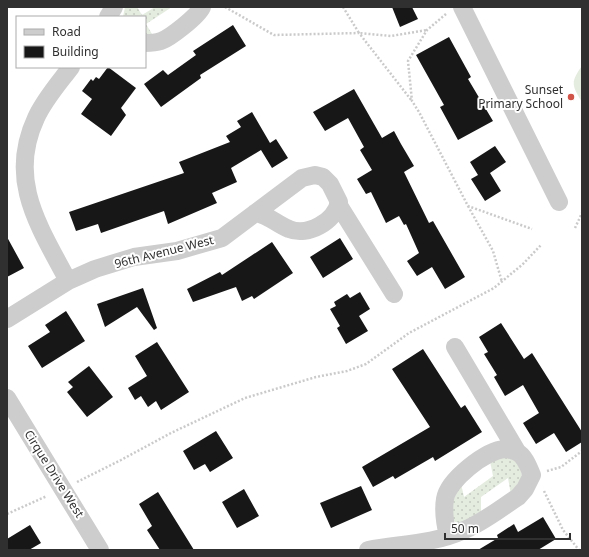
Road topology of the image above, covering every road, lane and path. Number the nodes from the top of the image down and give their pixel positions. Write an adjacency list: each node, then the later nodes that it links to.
1 (114, 7): 6 (street)
2 (202, 7): 9 (street)
3 (225, 7): 8 (path)
4 (343, 7): 8 (path)
5 (455, 10): 7 (path); 12 (street)
6 (109, 16)
7 (426, 30): 8 (path); 11 (path)
8 (359, 33): 11 (path)
9 (146, 43)
10 (69, 68): 20 (street)
11 (412, 101): 14 (path)
12 (559, 202)
13 (338, 204): 15 (street); 15 (street, 96th Avenue West); 22 (street, 96th Avenue West)
14 (468, 206): 18 (path); 21 (path)
15 (254, 213): 20 (street, 96th Avenue West)
16 (582, 213): 17 (path)
17 (575, 228)
18 (532, 229)
19 (541, 245): 21 (path)
20 (68, 281): 23 (street, 96th Avenue West)
21 (502, 282): 29 (path)
22 (394, 294)
23 (7, 318)
24 (455, 347): 27 (street)
25 (7, 398): 29 (street, Cirque Drive West)
26 (582, 451): 28 (path)
27 (518, 453): 28 (street); 31 (street)
28 (530, 479): 31 (street); 34 (path)
29 (63, 489): 30 (path); 32 (street, Cirque Drive West)
30 (7, 514)
31 (448, 536): 33 (street)
32 (100, 550)
33 (368, 550)
34 (579, 550)

